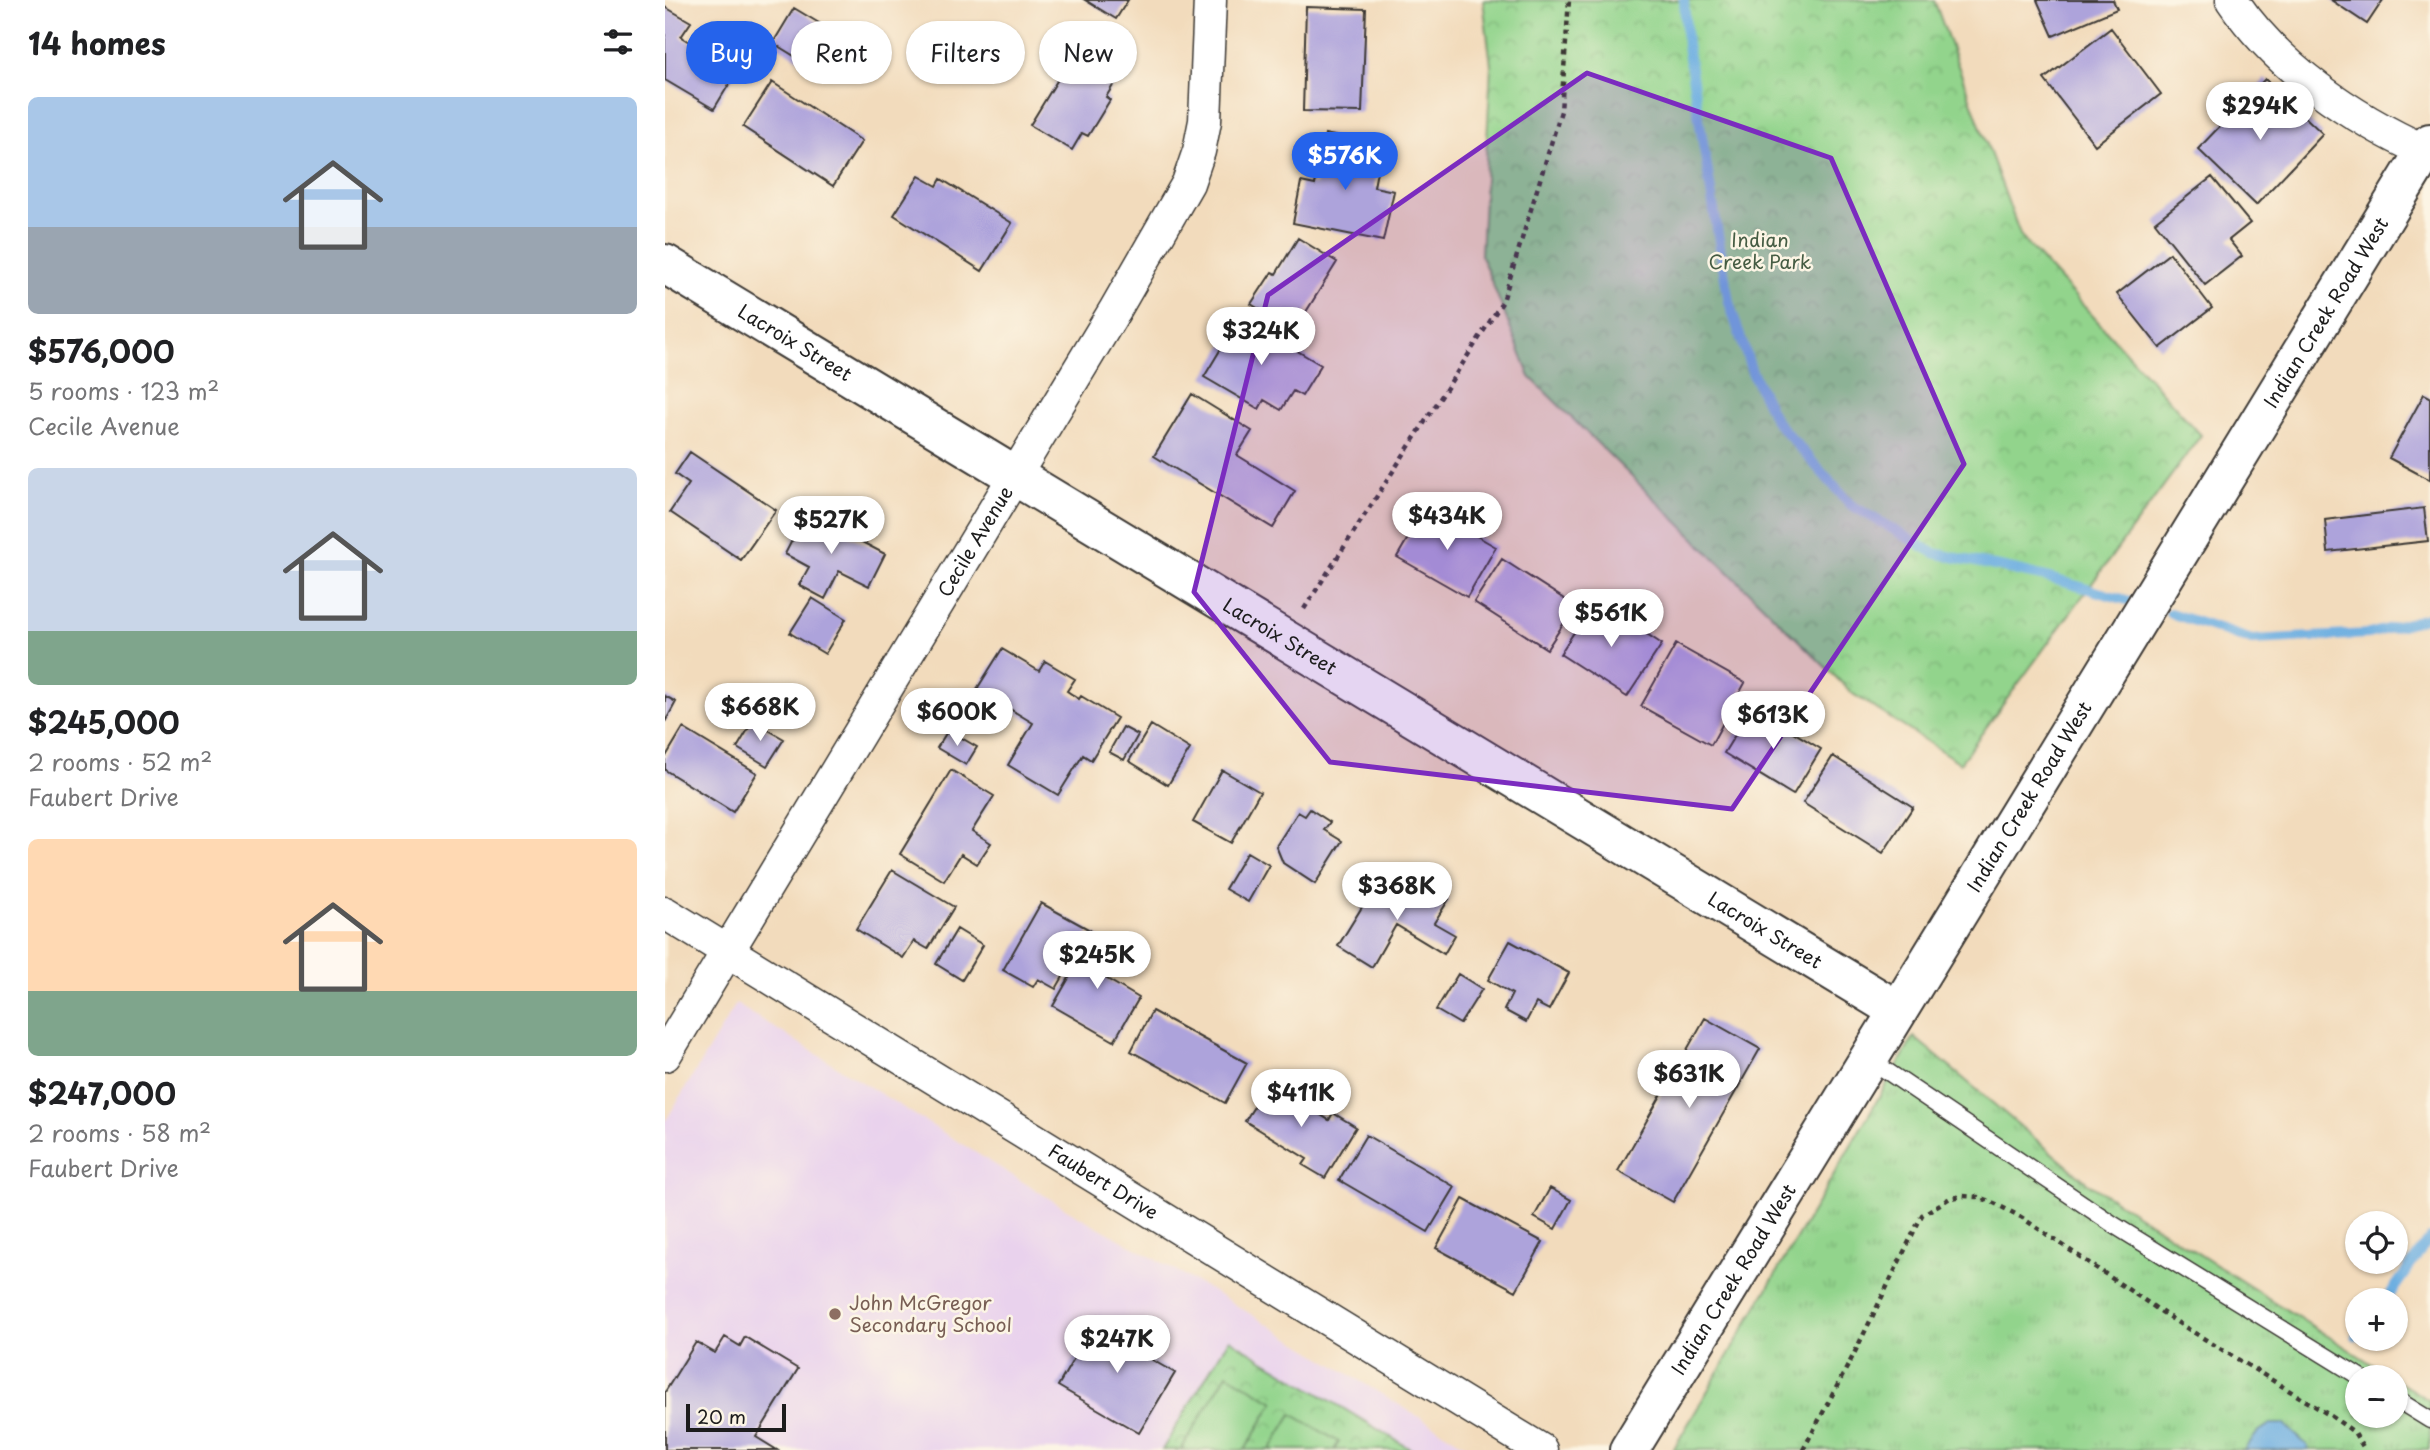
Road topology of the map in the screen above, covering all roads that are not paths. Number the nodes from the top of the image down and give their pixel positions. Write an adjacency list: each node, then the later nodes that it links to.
1 (1210, 0): 5 (street, Cecile Avenue)
2 (2232, 0): 3 (street)
3 (2427, 147): 8 (street, Indian Creek Road West)
4 (665, 264): 5 (street, Lacroix Street)
5 (1013, 475): 7 (street, Cecile Avenue); 8 (street, Lacroix Street)
6 (665, 913): 7 (street, Faubert Drive)
7 (728, 951): 9 (street, Cecile Avenue); 14 (street, Faubert Drive)
8 (1897, 1010): 10 (street, Indian Creek Road West)
9 (665, 1055)
10 (1869, 1059): 11 (lane); 15 (street, Indian Creek Road West)
11 (2345, 1368)
12 (2408, 1406): 13 (lane)
13 (2430, 1420)
14 (1541, 1450)
15 (1629, 1450)

